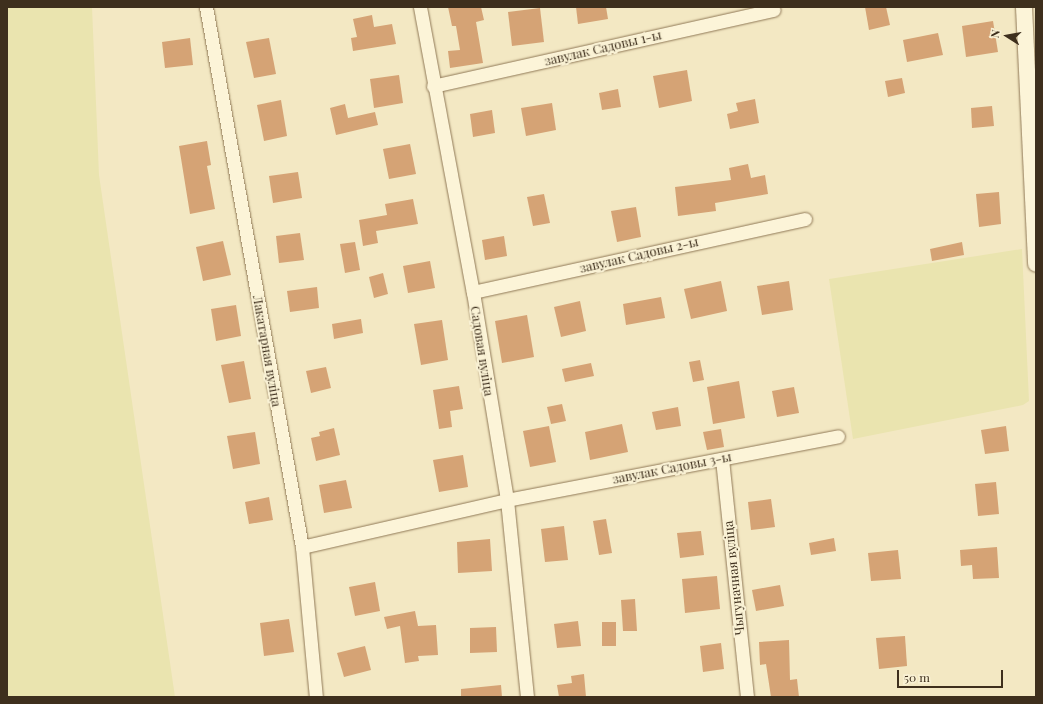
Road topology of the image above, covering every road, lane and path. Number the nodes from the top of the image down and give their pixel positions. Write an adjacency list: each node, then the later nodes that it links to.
1 (206, 7): 13 (street, Лакатарная вуліца)
2 (420, 7): 6 (street, Садовая вуліца)
3 (1024, 7): 5 (street)
4 (774, 10): 6 (street, завулак Садовы 1-ы)
5 (1031, 57): 8 (street)
6 (433, 86): 9 (street, Садовая вуліца)
7 (805, 219): 9 (street, завулак Садовы 2-ы)
8 (1036, 264)
9 (473, 292): 12 (street, Садовая вуліца)
10 (838, 436): 11 (street, завулак Садовы 3-ы)
11 (722, 459): 12 (street, завулак Садовы 3-ы); 16 (street, Чыгуначная вуліца)
12 (507, 500): 13 (street, завулак Садовы 3-ы); 15 (street, Садовая вуліца)
13 (302, 547): 14 (street, Лакатарная вуліца)
14 (316, 697)
15 (527, 697)
16 (747, 697)

